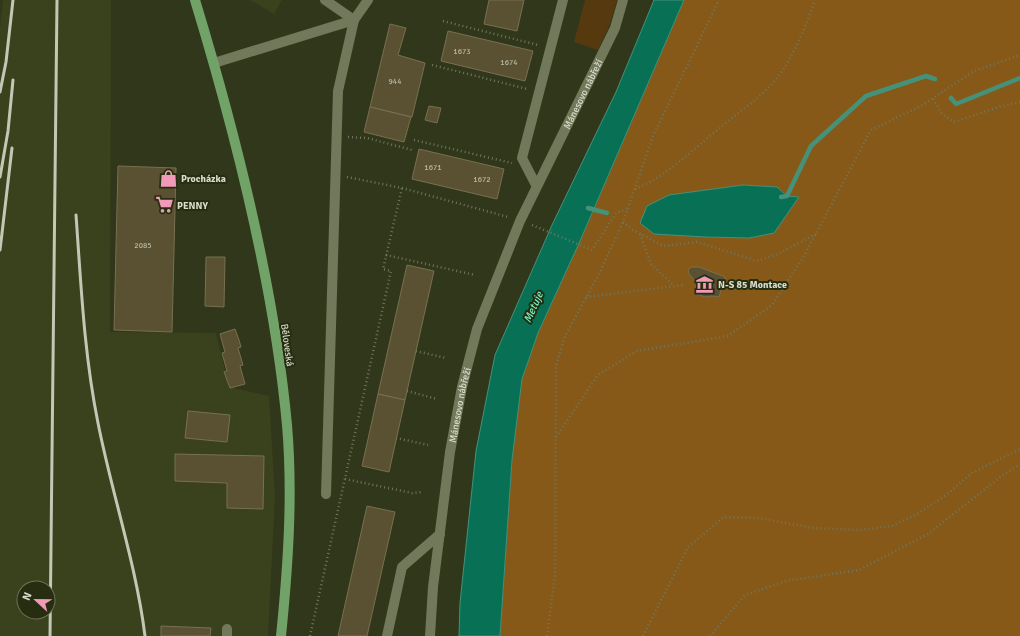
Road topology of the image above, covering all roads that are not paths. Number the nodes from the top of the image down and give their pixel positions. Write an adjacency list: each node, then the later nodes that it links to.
1 (195, 0): 7 (main road, Běloveská)
2 (325, 0): 6 (street)
3 (368, 0): 6 (street)
4 (563, 0): 8 (street)
5 (623, 0): 8 (street, Mánesovo nábřeží)
6 (354, 20): 7 (street); 9 (street)
7 (214, 63): 11 (main road, Běloveská)
8 (536, 185): 10 (street, Mánesovo nábřeží)
9 (326, 494)
10 (440, 534): 12 (street); 13 (street, Mánesovo nábřeží)
11 (281, 636)
12 (387, 636)
13 (430, 636)

